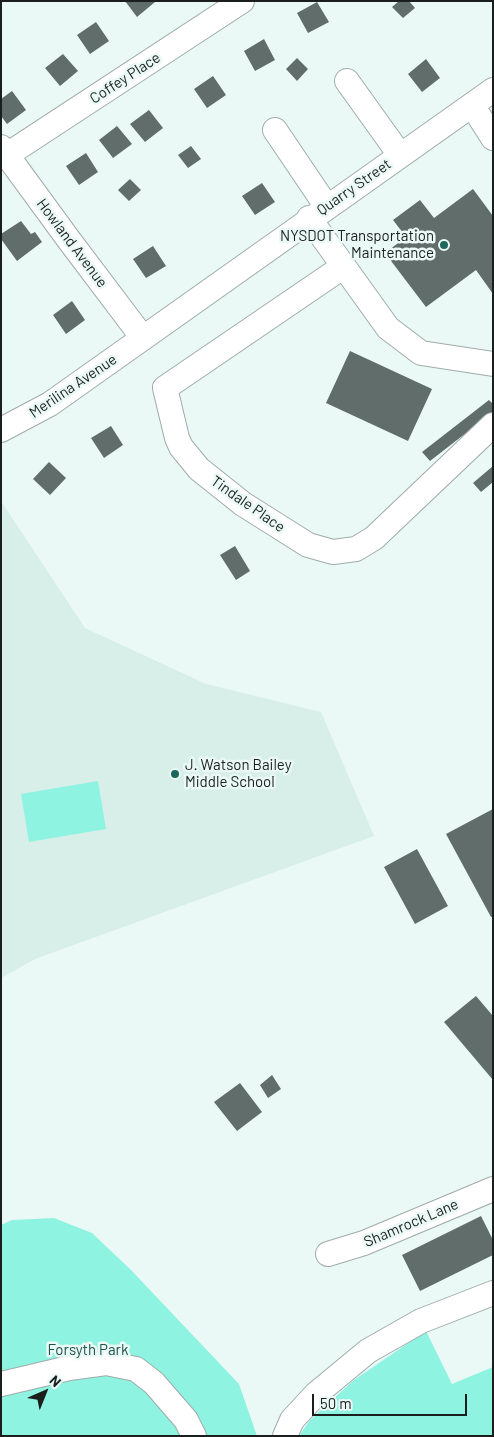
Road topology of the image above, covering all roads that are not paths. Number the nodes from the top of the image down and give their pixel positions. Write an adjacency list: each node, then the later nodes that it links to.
1 (242, 1): 7 (street, Coffey Place)
2 (347, 81): 8 (street)
3 (493, 90): 4 (street, Quarry Street)
4 (472, 105): 6 (street); 8 (street, Quarry Street)
5 (275, 130): 9 (street)
6 (493, 138)
7 (4, 151): 11 (street, Howland Avenue)
8 (400, 155): 9 (street, Quarry Street)
9 (318, 213): 10 (street); 11 (street, Quarry Street)
10 (344, 266): 12 (street); 13 (street, Tindale Place)
11 (144, 338): 14 (street, Merilina Avenue)
12 (493, 364)
13 (493, 425)
14 (1, 430)
15 (493, 1189): 16 (street, Shamrock Lane)
16 (328, 1254)
17 (493, 1293): 20 (street)
18 (1, 1384): 19 (street)
19 (194, 1436)
20 (284, 1436)

